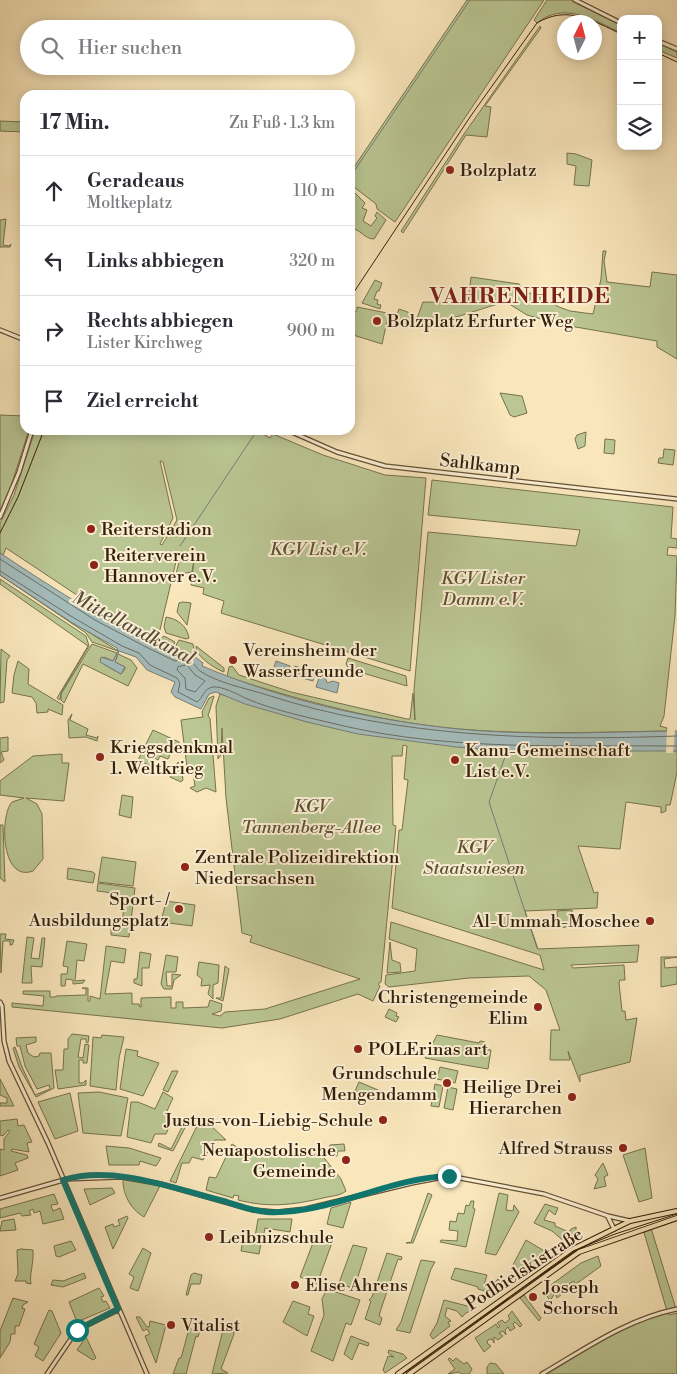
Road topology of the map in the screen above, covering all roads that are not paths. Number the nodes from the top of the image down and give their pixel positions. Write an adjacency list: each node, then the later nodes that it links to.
1 (575, 0): 2 (street)
2 (617, 21)
3 (662, 43): 4 (street)
4 (677, 49)
5 (0, 330): 6 (street)
6 (20, 339)
7 (30, 435): 10 (street)
8 (298, 435): 9 (street, Sahlkamp)
9 (677, 500)
10 (0, 517)
11 (1, 1003): 12 (street)
12 (63, 1180): 13 (street); 15 (street); 19 (street)
13 (0, 1198)
14 (677, 1211): 17 (main road, Podbielskistraße)
15 (608, 1216): 17 (street); 18 (street)
16 (677, 1218): 24 (main road, Podbielskistraße)
17 (630, 1221): 18 (main road, Podbielskistraße)
18 (614, 1230): 23 (main road, Podbielskistraße)
19 (118, 1309): 21 (street); 22 (street)
20 (677, 1309): 25 (street)
21 (47, 1374)
22 (147, 1374)
23 (398, 1374)
24 (409, 1374)
25 (542, 1374)

